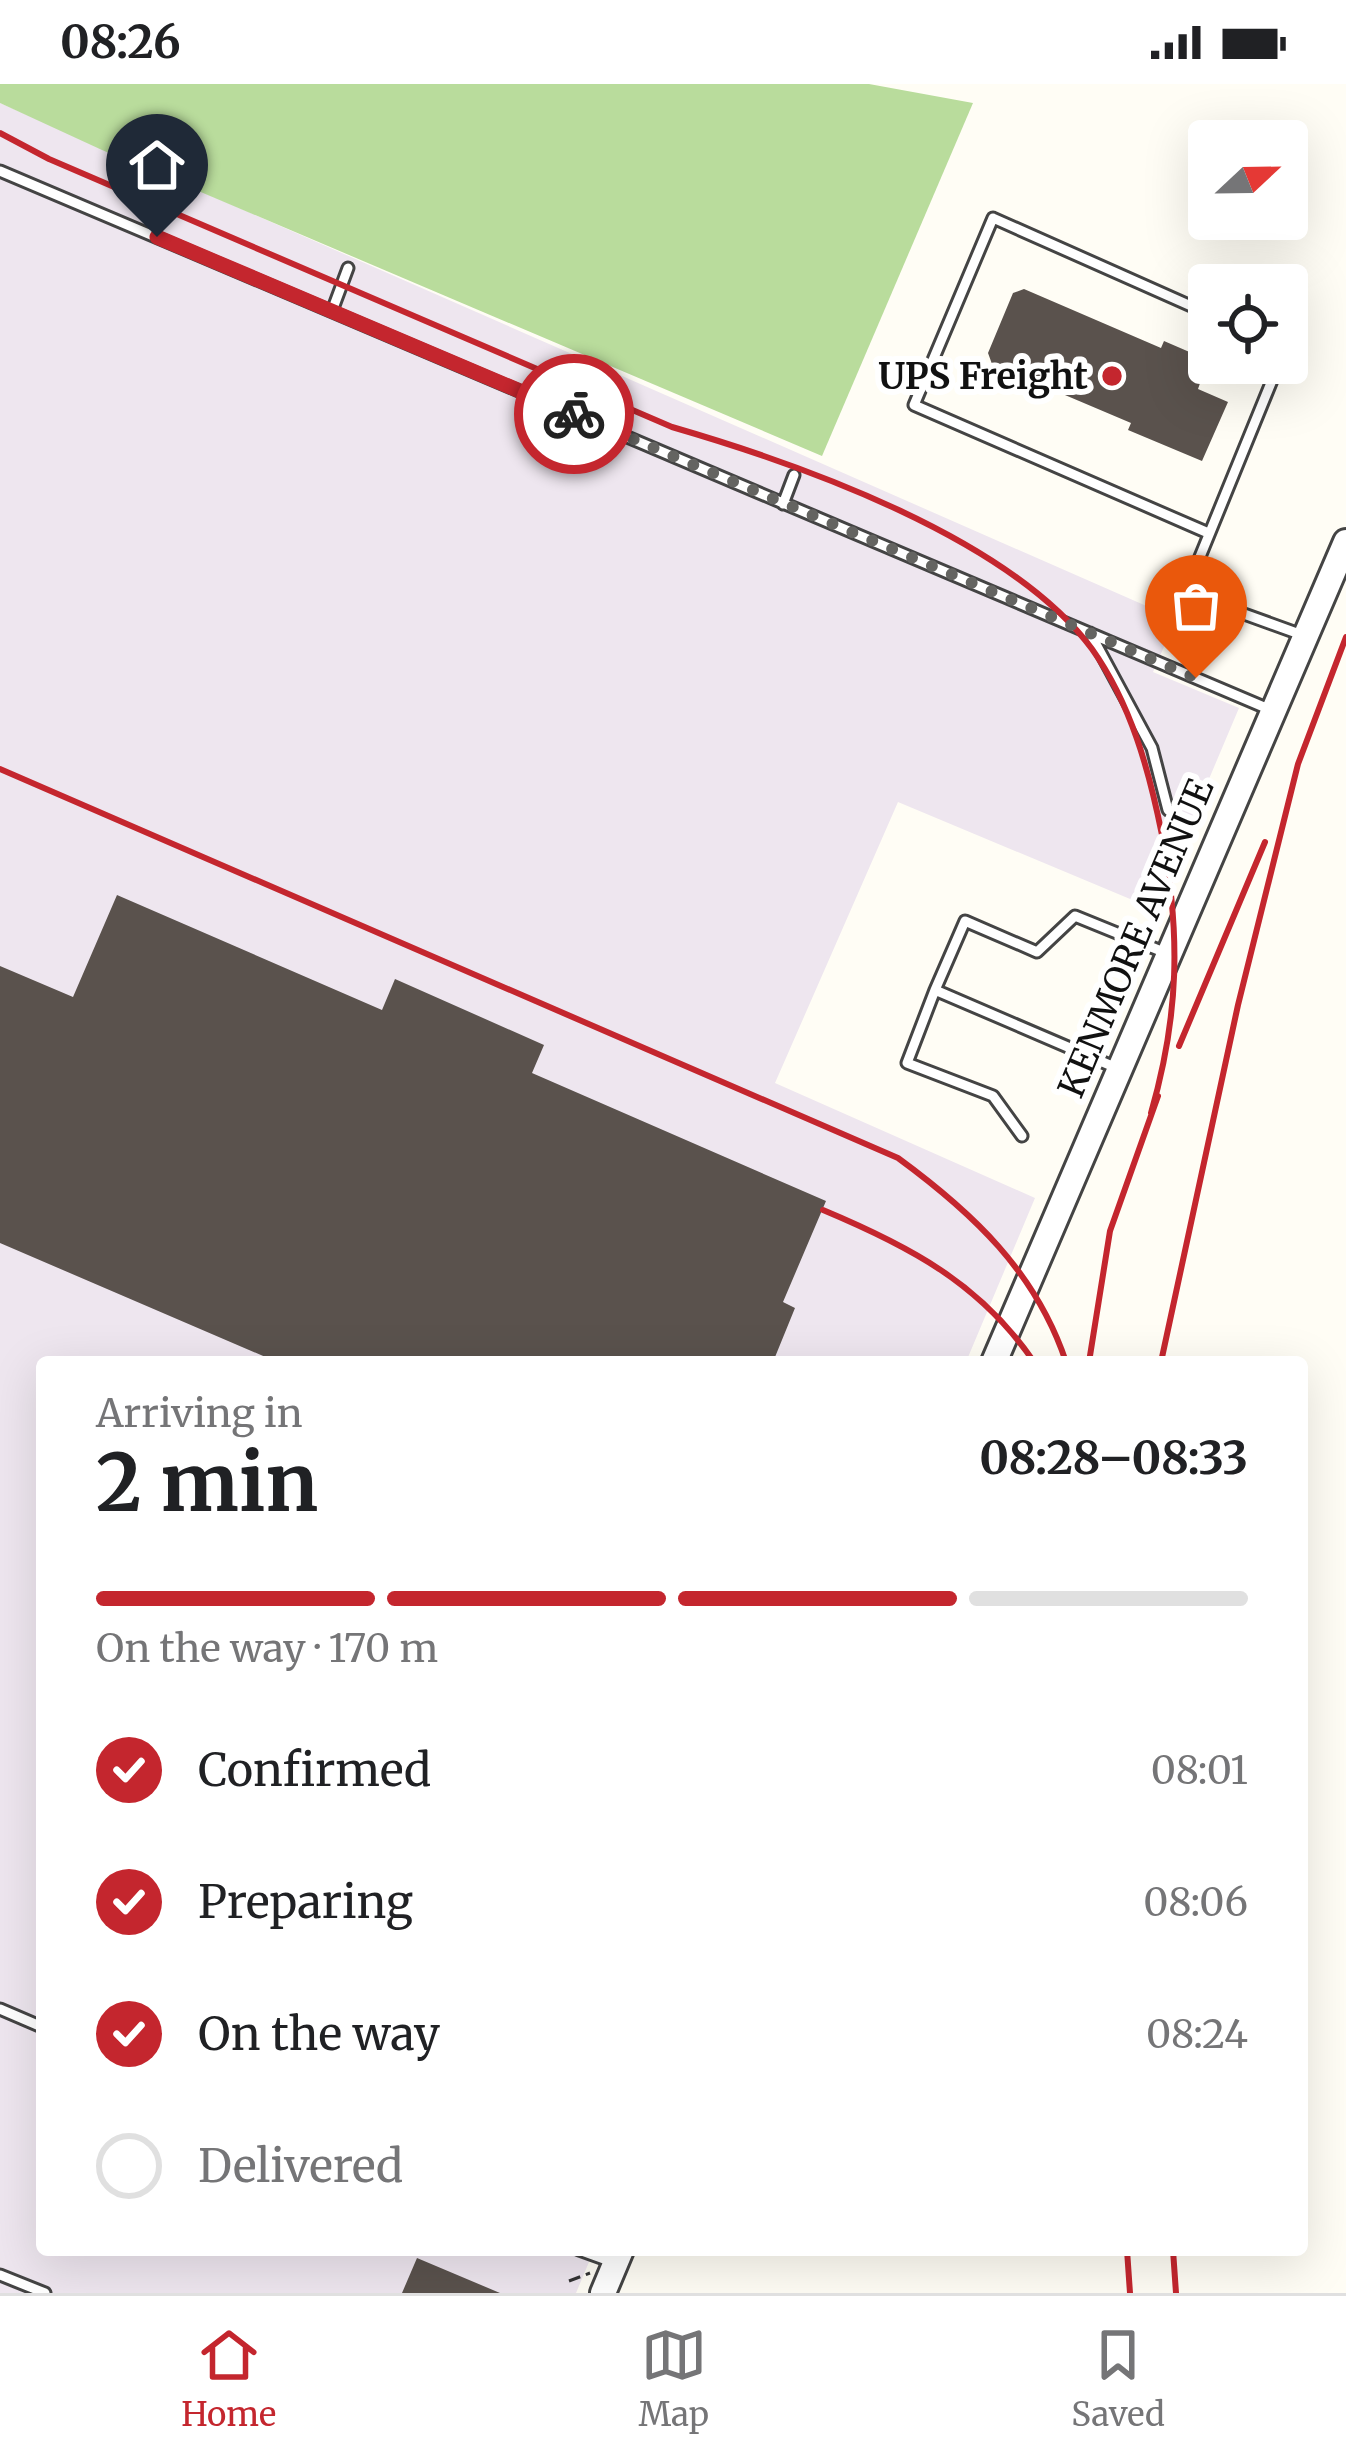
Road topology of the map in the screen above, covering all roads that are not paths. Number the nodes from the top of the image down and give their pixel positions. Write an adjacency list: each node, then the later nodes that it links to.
1 (0, 171): 4 (lane)
2 (348, 268): 4 (lane)
3 (1188, 305): 8 (lane)
4 (332, 311): 7 (lane)
5 (1270, 384): 8 (lane)
6 (794, 476): 7 (lane)
7 (783, 504): 10 (lane)
8 (1207, 532): 11 (lane)
9 (1346, 542): 11 (street, KENMORE AVENUE)
10 (1090, 633): 12 (lane); 13 (lane)
11 (1305, 636): 12 (street, KENMORE AVENUE)
12 (1273, 711): 14 (street, KENMORE AVENUE)
13 (1168, 810)
14 (1168, 955): 15 (lane); 16 (street, KENMORE AVENUE)
15 (935, 990): 16 (lane); 17 (lane)
16 (1119, 1069): 18 (street, KENMORE AVENUE)
17 (1022, 1136)
18 (997, 1356)
19 (0, 2009): 20 (lane)
20 (36, 2024)
21 (618, 2257): 24 (street)
22 (0, 2275): 23 (lane)
23 (45, 2293)
24 (603, 2293)

